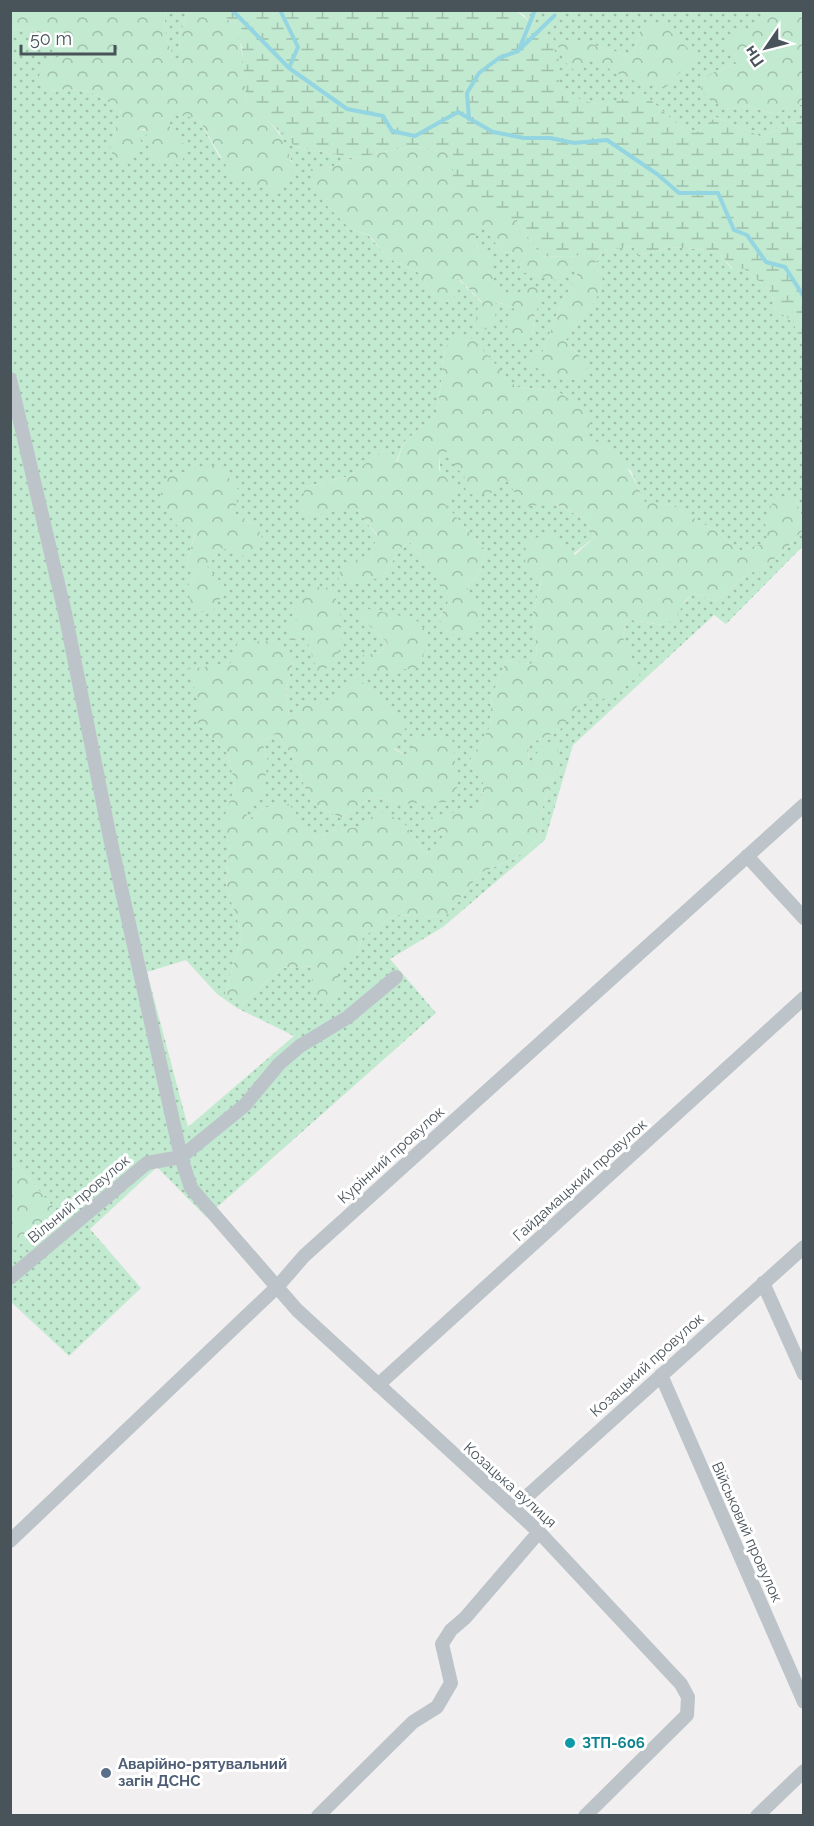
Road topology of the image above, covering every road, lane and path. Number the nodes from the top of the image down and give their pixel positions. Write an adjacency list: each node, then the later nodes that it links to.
1 (10, 379): 7 (street)
2 (804, 805): 3 (street, Курінний провулок)
3 (747, 856): 4 (street); 11 (street, Курінний провулок)
4 (804, 918)
5 (396, 977): 7 (street)
6 (804, 998): 14 (street, Гайдамацький провулок)
7 (181, 1157): 9 (street, Вільний провулок); 11 (street, Козацька вулиця)
8 (804, 1247): 10 (street, Козацький провулок)
9 (10, 1278)
10 (763, 1283): 12 (street); 13 (street, Козацький провулок)
11 (278, 1286): 14 (street, Козацька вулиця); 17 (street, Курінний провулок)
12 (804, 1374)
13 (661, 1376): 15 (street, Козацький провулок); 18 (street, Військовий провулок)
14 (378, 1385): 15 (street, Козацька вулиця)
15 (514, 1508): 16 (street, Козацька вулиця)
16 (538, 1532): 20 (street); 21 (street, Козацька вулиця)
17 (10, 1541)
18 (804, 1702)
19 (804, 1771): 22 (street)
20 (318, 1815)
21 (585, 1815)
22 (757, 1815)

